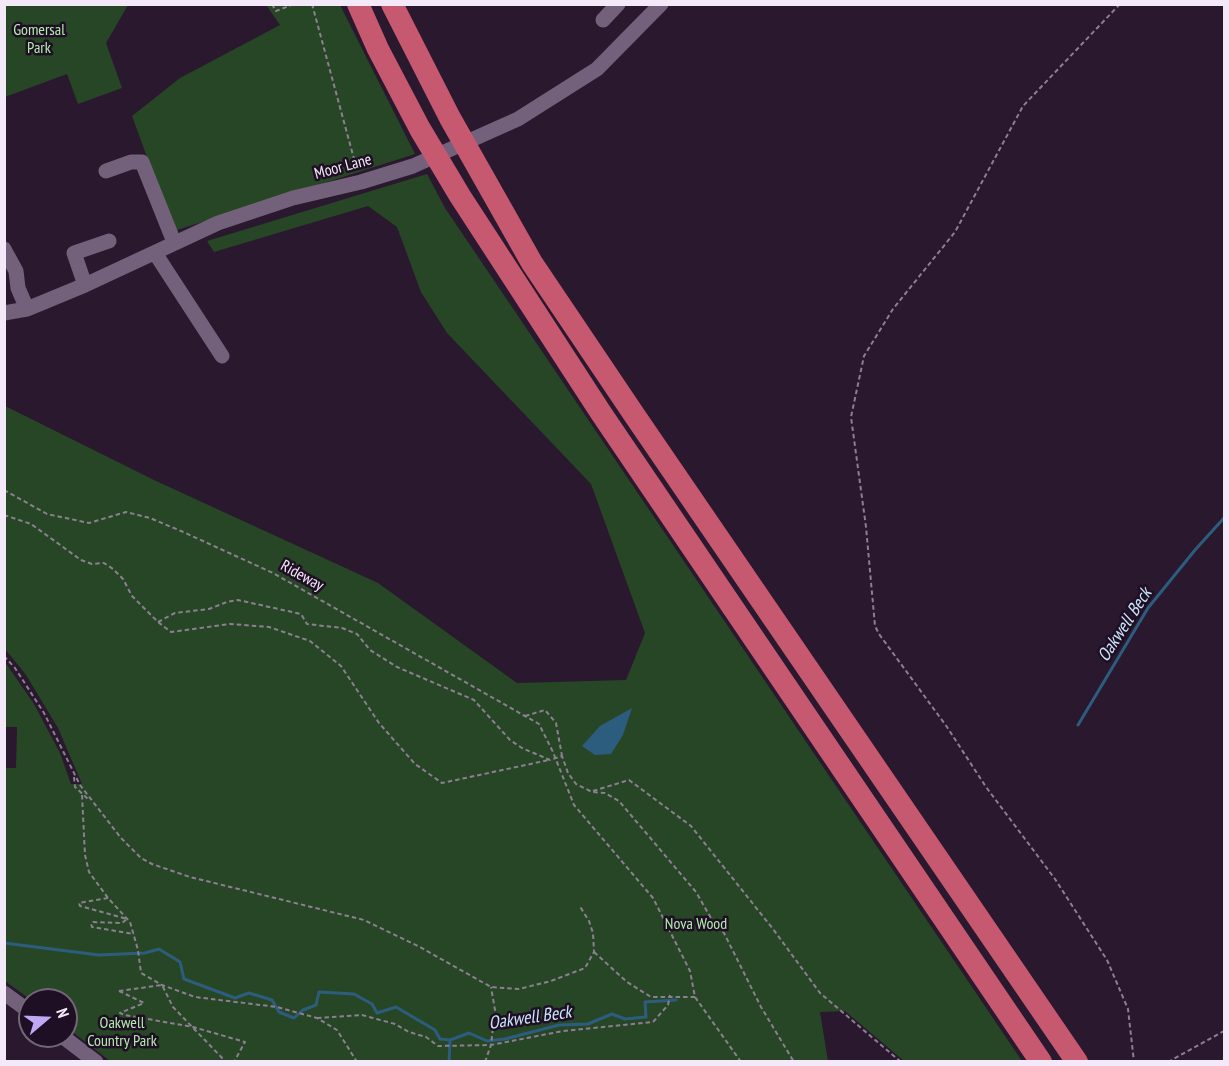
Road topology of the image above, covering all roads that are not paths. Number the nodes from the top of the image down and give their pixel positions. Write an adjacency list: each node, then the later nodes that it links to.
1 (358, 4): 20 (highway)
2 (392, 4): 21 (highway)
3 (618, 4): 5 (street)
4 (661, 4): 8 (street, Moor Lane)
5 (603, 20)
6 (106, 171): 8 (street)
7 (109, 241): 12 (street)
8 (174, 242): 10 (street, Moor Lane)
9 (4, 249): 11 (street)
10 (155, 253): 12 (street, Moor Lane); 15 (street)
11 (11, 284): 13 (street)
12 (86, 285): 13 (street, Moor Lane)
13 (27, 309): 14 (street, Moor Lane)
14 (4, 314)
15 (222, 356)
16 (4, 993): 17 (street)
17 (18, 1003)
18 (78, 1048): 19 (street)
19 (96, 1062)
20 (1041, 1062)
21 (1077, 1062)

